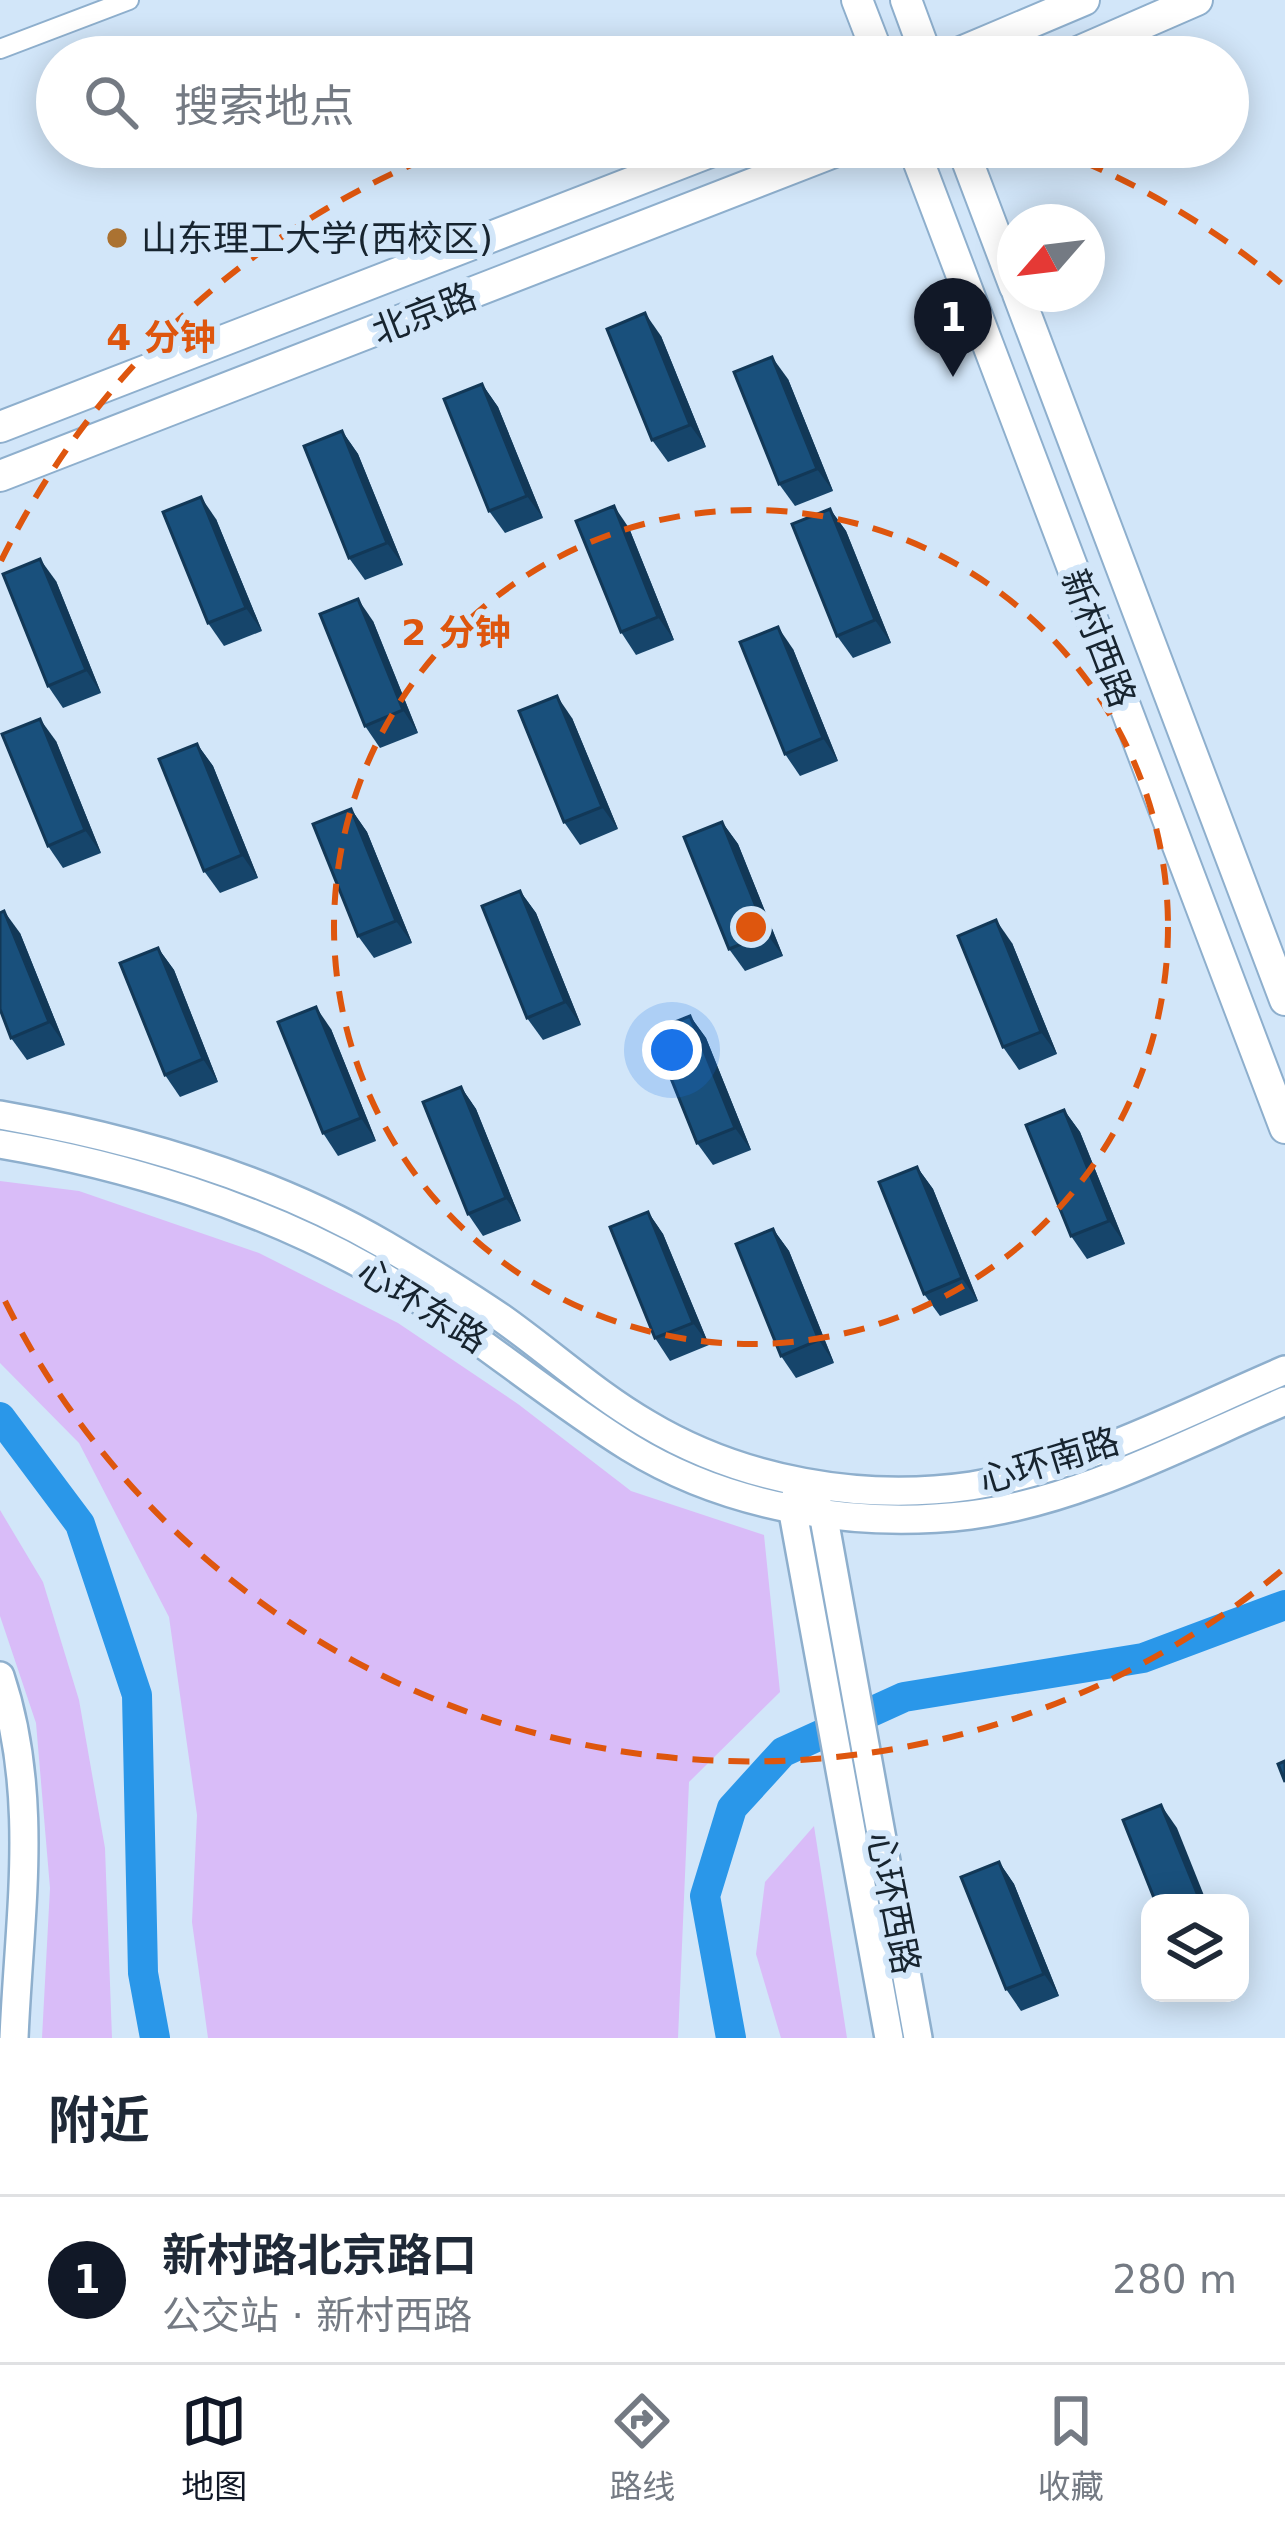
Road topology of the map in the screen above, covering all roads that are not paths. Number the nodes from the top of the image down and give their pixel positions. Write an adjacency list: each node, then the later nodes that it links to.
1 (129, 0): 6 (street)
2 (857, 0): 8 (main road)
3 (906, 0): 9 (main road)
4 (1084, 0): 10 (main road)
5 (1197, 0): 11 (main road)
6 (36, 36)
7 (36, 36): 12 (street)
8 (871, 36)
9 (919, 36)
10 (999, 36)
11 (1114, 36)
12 (0, 50)
13 (669, 168): 19 (main road, 北京路)
14 (793, 168): 20 (main road, 北京路)
15 (921, 168): 23 (main road, 新村西路)
16 (970, 168): 17 (main road, 新村西路)
17 (997, 240)
18 (1024, 312): 21 (main road, 新村西路)
19 (0, 427)
20 (0, 476)
21 (1285, 1000)
22 (0, 1115): 27 (main road, 心环东路)
23 (1285, 1128)
24 (0, 1144): 27 (main road, 心环东路)
25 (1285, 1370): 27 (main road, 心环南路)
26 (1285, 1401): 28 (main road, 心环南路)
27 (796, 1495): 28 (main road); 32 (main road, 心环西路)
28 (823, 1513): 33 (main road, 心环西路)
29 (0, 1676): 30 (main road)
30 (5, 1719): 31 (main road)
31 (14, 2038)
32 (889, 2038)
33 (918, 2038)

